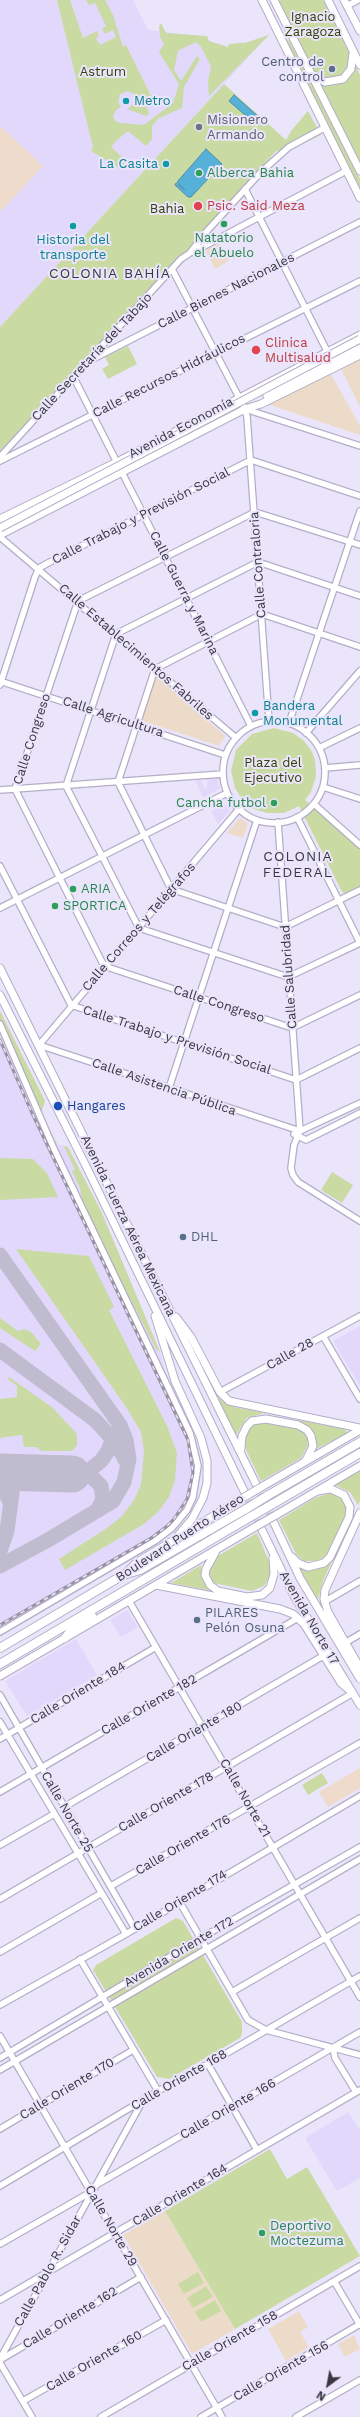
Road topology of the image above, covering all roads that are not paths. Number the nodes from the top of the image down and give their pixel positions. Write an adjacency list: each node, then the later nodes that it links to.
1 (262, 0): 10 (main road)
2 (274, 0): 9 (main road)
3 (328, 0): 7 (main road)
4 (358, 0): 5 (street)
5 (345, 3): 6 (main road)
6 (360, 31)
7 (353, 51): 8 (main road); 9 (main road)
8 (360, 65)
9 (311, 74): 12 (main road)
10 (324, 128): 11 (main road); 13 (street, Calle Secretaría del Tabajo)
11 (346, 171): 14 (main road); 15 (street)
12 (360, 171)
13 (245, 189): 15 (street); 17 (street, Calle Secretaría del Tabajo)
14 (360, 198)
15 (259, 217): 17 (street); 18 (street)
16 (360, 222): 18 (street, Calle Bienes Nacionales)
17 (190, 253): 19 (street, Calle Secretaría del Tabajo)
18 (282, 262): 21 (street); 22 (street, Calle Bienes Nacionales)
19 (172, 269): 22 (street); 29 (street, Calle Secretaría del Tabajo)
20 (360, 281): 21 (street, Calle Recursos Hidráulicos)
21 (305, 307): 26 (street); 27 (street, Calle Recursos Hidráulicos)
22 (192, 308): 27 (street); 29 (street, Calle Bienes Nacionales)
23 (360, 335): 26 (main road, Avenida Economía)
24 (360, 340): 45 (main road, bridge)
25 (360, 348): 32 (main road)
26 (327, 351): 31 (main road, Avenida Economía)
27 (215, 354): 31 (street); 33 (street, Calle Recursos Hidráulicos)
28 (360, 355): 32 (main road, Avenida Economía)
29 (91, 360): 30 (street, Calle Secretaría del Tabajo)
30 (74, 376): 33 (street, Calle Guerra y Marina); 35 (street, Calle Secretaría del Tabajo)
31 (238, 398): 32 (street); 38 (main road, Avenida Economía)
32 (245, 409): 34 (street); 36 (street, Calle Contraloria); 39 (main road, Avenida Economía)
33 (94, 415): 37 (street, Calle Recursos Hidráulicos); 38 (street, Calle Guerra y Marina)
34 (360, 446)
35 (0, 457)
36 (251, 460): 40 (street); 42 (street, Calle Contraloria); 43 (street, Calle Trabajo y Previsión Social)
37 (0, 461)
38 (117, 462): 39 (street, Calle Guerra y Marina); 44 (main road, Avenida Economía); 45 (main road)
39 (123, 473): 43 (street, Calle Guerra y Marina); 46 (main road, Avenida Economía)
40 (360, 496)
41 (360, 511): 47 (street)
42 (255, 512): 47 (street); 49 (street); 50 (street, Calle Contraloria)
43 (144, 514): 49 (street, Calle Guerra y Marina); 51 (street, Calle Trabajo y Previsión Social)
44 (0, 519)
45 (0, 527)
46 (0, 536): 51 (street, Calle Establecimientos Fabriles)
47 (349, 541): 48 (street); 52 (street)
48 (360, 545)
49 (165, 556): 54 (street, Calle Guerra y Marina); 55 (street)
50 (258, 562): 52 (street); 54 (street); 56 (street, Calle Contraloria)
51 (40, 568): 55 (street, Calle Establecimientos Fabriles); 63 (street, Calle Trabajo y Previsión Social)
52 (335, 587): 53 (street); 57 (street)
53 (360, 596)
54 (186, 599): 58 (street); 59 (street, Calle Guerra y Marina)
55 (78, 602): 58 (street, Calle Establecimientos Fabriles); 64 (street, Calle Congreso)
56 (262, 614): 57 (street); 59 (street); 66 (street, Calle Contraloria)
57 (320, 633): 60 (street); 67 (street)
58 (116, 634): 61 (street, Calle Establecimientos Fabriles); 65 (street)
59 (208, 640): 61 (street); 69 (street, Calle Guerra y Marina)
60 (360, 647)
61 (155, 669): 68 (street); 72 (street, Calle Establecimientos Fabriles)
62 (360, 671): 71 (street)
63 (0, 682): 64 (street, Calle Agricultura)
64 (46, 695): 65 (street, Calle Agricultura); 81 (street, Calle Congreso)
65 (91, 710): 68 (street, Calle Agricultura); 79 (street)
66 (269, 721): 67 (street); 69 (street)
67 (290, 723): 71 (street)
68 (136, 725): 74 (street, Calle Agricultura); 78 (street)
69 (251, 726): 72 (street)
70 (360, 728): 73 (street)
71 (306, 733): 73 (street)
72 (235, 737): 74 (street)
73 (319, 748): 76 (street)
74 (225, 755): 77 (street)
75 (360, 765): 76 (street)
76 (324, 768): 80 (street)
77 (223, 774): 78 (street); 83 (street)
78 (118, 782): 79 (street); 90 (street)
79 (66, 786): 81 (street); 92 (street)
80 (322, 787): 84 (street); 85 (street)
81 (15, 789): 82 (street); 94 (street, Calle Congreso)
82 (0, 790)
83 (227, 793): 86 (street); 90 (street)
84 (360, 799)
85 (314, 804): 87 (street); 91 (street)
86 (239, 809): 88 (street); 95 (street, Calle Correos y Telégrafos)
87 (297, 817): 89 (street); 98 (street)
88 (257, 820): 89 (street); 100 (street)
89 (278, 822): 101 (street, Calle Salubridad)
90 (144, 836): 92 (street); 95 (street)
91 (360, 845)
92 (101, 858): 94 (street); 102 (street)
93 (0, 866): 97 (street, Calle Trabajo y Previsión Social)
94 (60, 879): 97 (street); 105 (street, Calle Congreso)
95 (172, 889): 100 (street); 102 (street, Calle Correos y Telégrafos)
96 (360, 890): 98 (street)
97 (17, 899): 99 (street); 111 (street, Calle Trabajo y Previsión Social)
98 (340, 901): 101 (street); 103 (street)
99 (0, 908)
100 (227, 909): 101 (street); 104 (street)
101 (285, 926): 107 (street, Calle Salubridad)
102 (139, 928): 104 (street); 105 (street, Calle Correos y Telégrafos)
103 (360, 943): 107 (street)
104 (214, 953): 107 (street); 110 (street)
105 (104, 966): 110 (street, Calle Congreso); 111 (street, Calle Correos y Telégrafos)
106 (0, 968): 115 (main road, Avenida Fuerza Aérea Mexicana)
107 (288, 977): 113 (street, Calle Salubridad)
108 (0, 995): 123 (main road, Avenida Fuerza Aérea Mexicana)
109 (360, 995): 113 (street)
110 (198, 998): 113 (street, Calle Congreso); 114 (street)
111 (71, 1005): 114 (street, Calle Trabajo y Previsión Social); 115 (street, Calle Correos y Telégrafos)
112 (0, 1024): 152 (street)
113 (292, 1028): 117 (street, Calle Salubridad)
114 (183, 1043): 117 (street, Calle Trabajo y Previsión Social); 118 (street)
115 (39, 1045): 118 (street, Calle Asistencia Pública); 124 (main road, Avenida Fuerza Aérea Mexicana)
116 (360, 1048): 117 (street)
117 (296, 1080): 121 (street, Calle Salubridad)
118 (169, 1088): 121 (street, Calle Asistencia Pública)
119 (360, 1103): 121 (street)
120 (360, 1113): 121 (street, Calle Asistencia Pública)
121 (298, 1134): 122 (street, Calle Salubridad)
122 (360, 1221)
123 (143, 1282): 136 (main road, Avenida Fuerza Aérea Mexicana); 141 (main road)
124 (165, 1302): 127 (main road); 131 (main road, Avenida Fuerza Aérea Mexicana)
125 (360, 1316): 126 (street, Calle 28)
126 (323, 1336): 127 (street, Calle 28); 128 (street)
127 (220, 1392): 129 (main road)
128 (360, 1398)
129 (360, 1429): 133 (main road, Boulevard Puerto Aéreo)
130 (360, 1442): 145 (highway, bridge)
131 (241, 1451): 133 (main road); 135 (main road, Avenida Fuerza Aérea Mexicana)
132 (360, 1453): 150 (highway, bridge)
133 (306, 1460): 135 (main road, Boulevard Puerto Aéreo)
134 (360, 1466): 137 (main road, Boulevard Puerto Aéreo)
135 (260, 1485): 141 (main road, Boulevard Puerto Aéreo, bridge)
136 (244, 1491)
137 (317, 1491): 140 (main road, Boulevard Puerto Aéreo, bridge); 143 (main road)
138 (360, 1513): 149 (main road)
139 (274, 1523): 143 (main road, Avenida Norte 17)
140 (258, 1529): 142 (main road, Boulevard Puerto Aéreo); 144 (main road, Avenida Norte 17)
141 (175, 1539): 145 (main road, Boulevard Puerto Aéreo)
142 (219, 1549): 144 (main road); 147 (main road, Boulevard Puerto Aéreo)
143 (286, 1549): 162 (main road, Avenida Norte 17)
144 (272, 1552): 164 (main road, Avenida Norte 17)
145 (124, 1575): 157 (highway, Boulevard Puerto Aéreo)
146 (360, 1581): 149 (street)
147 (156, 1585): 148 (main road, Boulevard Puerto Aéreo); 151 (main road)
148 (129, 1601): 154 (main road, Boulevard Puerto Aéreo); 156 (street, Calle Norte 21)
149 (324, 1602): 155 (main road)
150 (103, 1604): 154 (highway); 159 (highway)
151 (298, 1618): 158 (main road); 163 (street, Calle Oriente 182)
152 (0, 1632)
153 (360, 1634): 155 (street)
154 (65, 1638): 161 (main road, Boulevard Puerto Aéreo)
155 (346, 1643): 160 (main road)
156 (156, 1646): 163 (street, Calle Norte 21); 169 (street, Calle Oriente 184)
157 (0, 1648)
158 (323, 1656): 164 (main road); 168 (street, Calle Oriente 180)
159 (0, 1664)
160 (360, 1668)
161 (0, 1676)
162 (360, 1679)
163 (180, 1687): 168 (street, Calle Norte 21); 174 (street, Calle Oriente 182)
164 (353, 1693): 166 (main road, Avenida Norte 17); 173 (street, Calle Oriente 178)
165 (0, 1695): 169 (street, Calle Norte 25)
166 (360, 1705)
167 (0, 1722): 170 (street, Calle Norte 25)
168 (204, 1727): 173 (street, Calle Norte 21); 179 (street, Calle Oriente 180)
169 (18, 1728): 170 (street, Calle Oriente 184); 174 (street, Calle Norte 25)
170 (8, 1735): 171 (street, Calle Oriente 184); 175 (street, Calle Norte 25)
171 (0, 1739)
172 (360, 1743): 178 (street, Calle Oriente 176)
173 (227, 1767): 178 (street, Calle Norte 21); 184 (street, Calle Oriente 178)
174 (41, 1768): 175 (street, Calle Oriente 182); 179 (street, Calle Norte 25)
175 (31, 1773): 176 (street, Calle Oriente 182); 180 (street, Calle Norte 25)
176 (0, 1792)
177 (360, 1796): 182 (street, Calle Oriente 174)
178 (250, 1806): 182 (street, Calle Norte 21); 188 (street, Calle Oriente 176)
179 (64, 1807): 184 (street, Calle Norte 25)
180 (54, 1814): 181 (street); 185 (street, Calle Norte 25)
181 (0, 1846)
182 (273, 1846): 187 (street, Calle Norte 21); 192 (street, Calle Oriente 174)
183 (360, 1847): 187 (street, Avenida Oriente 172)
184 (88, 1848): 185 (street, Calle Oriente 178); 188 (street, Calle Norte 25)
185 (78, 1853): 189 (street, Calle Norte 25); 191 (street, Calle Oriente 178)
186 (360, 1859): 190 (street, Avenida Oriente 172)
187 (295, 1885): 190 (street, Calle Norte 21); 196 (street, Avenida Oriente 172)
188 (111, 1886): 194 (street, Calle Norte 25)
189 (100, 1894): 195 (street, Calle Norte 25); 199 (street)
190 (300, 1894): 197 (street, Calle Norte 21); 198 (street, Avenida Oriente 172)
191 (0, 1899)
192 (179, 1901): 194 (street, Calle Oriente 174); 196 (street)
193 (360, 1918): 197 (street)
194 (135, 1929): 195 (street, Calle Oriente 174)
195 (126, 1934): 200 (street, Calle Oriente 174)
196 (201, 1938): 198 (street); 204 (street, Avenida Oriente 172)
197 (326, 1938): 202 (street, Calle Norte 21); 203 (street)
198 (207, 1948): 203 (street); 207 (street, Avenida Oriente 172)
199 (0, 1952)
200 (80, 1960): 204 (street); 206 (street, Calle Oriente 174)
201 (360, 1976): 202 (street, Calle Oriente 168)
202 (351, 1981): 205 (street, Calle Norte 21); 208 (street, Calle Oriente 168)
203 (232, 1992): 208 (street)
204 (102, 1997): 207 (street); 213 (street, Avenida Oriente 172)
205 (360, 1997)
206 (0, 2005)
207 (108, 2007): 212 (street); 216 (street, Avenida Oriente 172)
208 (266, 2030): 211 (street); 217 (street, Calle Oriente 168)
209 (360, 2032): 211 (street, Calle Oriente 166)
210 (0, 2036): 213 (street, Calle Norte 29)
211 (333, 2048): 214 (street); 220 (street); 223 (street, Calle Oriente 166)
212 (133, 2050): 219 (street); 222 (street, Calle Oriente 170)
213 (10, 2052): 215 (street, Avenida Oriente 172); 216 (street, Calle Norte 29)
214 (360, 2055)
215 (0, 2058)
216 (15, 2061): 218 (street, Avenida Oriente 172); 222 (street, Calle Norte 29)
217 (208, 2064): 219 (street, Calle Oriente 168); 223 (street)
218 (0, 2070)
219 (158, 2091): 221 (street, Calle Oriente 168)
220 (358, 2091): 226 (street, Calle Oriente 164)
221 (143, 2100): 225 (street, Calle Oriente 168); 227 (street, Calle Pablo R. Sidar)
222 (41, 2105): 224 (street, Calle Oriente 170); 225 (street, Calle Norte 29)
223 (233, 2107): 226 (street); 227 (street, Calle Oriente 166)
224 (0, 2129)
225 (66, 2148): 228 (street, Calle Oriente 168); 229 (street, Calle Norte 29)
226 (257, 2150): 230 (street, Calle Oriente 164)
227 (96, 2185): 229 (street, Calle Pablo R. Sidar)
228 (0, 2186)
229 (92, 2192): 230 (street, Calle Norte 29); 231 (street); 233 (street, Calle Pablo R. Sidar)
230 (116, 2234): 233 (street, Calle Oriente 164); 234 (street, Calle Norte 29)
231 (0, 2244)
232 (360, 2266): 235 (street, Calle Oriente 158)
233 (48, 2272): 236 (street, Calle Oriente 164); 239 (street, Calle Pablo R. Sidar)
234 (140, 2277): 237 (street, Calle Norte 29); 239 (street, Calle Oriente 162)
235 (334, 2281): 238 (street); 240 (street, Calle Oriente 158)
236 (0, 2300)
237 (166, 2320): 240 (street, Calle Norte 29); 242 (street, Calle Oriente 160)
238 (360, 2325): 243 (street, Calle Oriente 156)
239 (0, 2361): 242 (street)
240 (191, 2364): 243 (street, Calle Norte 29); 245 (street, Calle Oriente 158)
241 (360, 2380): 248 (street)
242 (23, 2402): 244 (street)
243 (217, 2408): 246 (street, Calle Oriente 156); 247 (street, Calle Norte 29)
244 (32, 2417)
245 (101, 2417)
246 (201, 2417)
247 (222, 2417)
248 (296, 2417)

